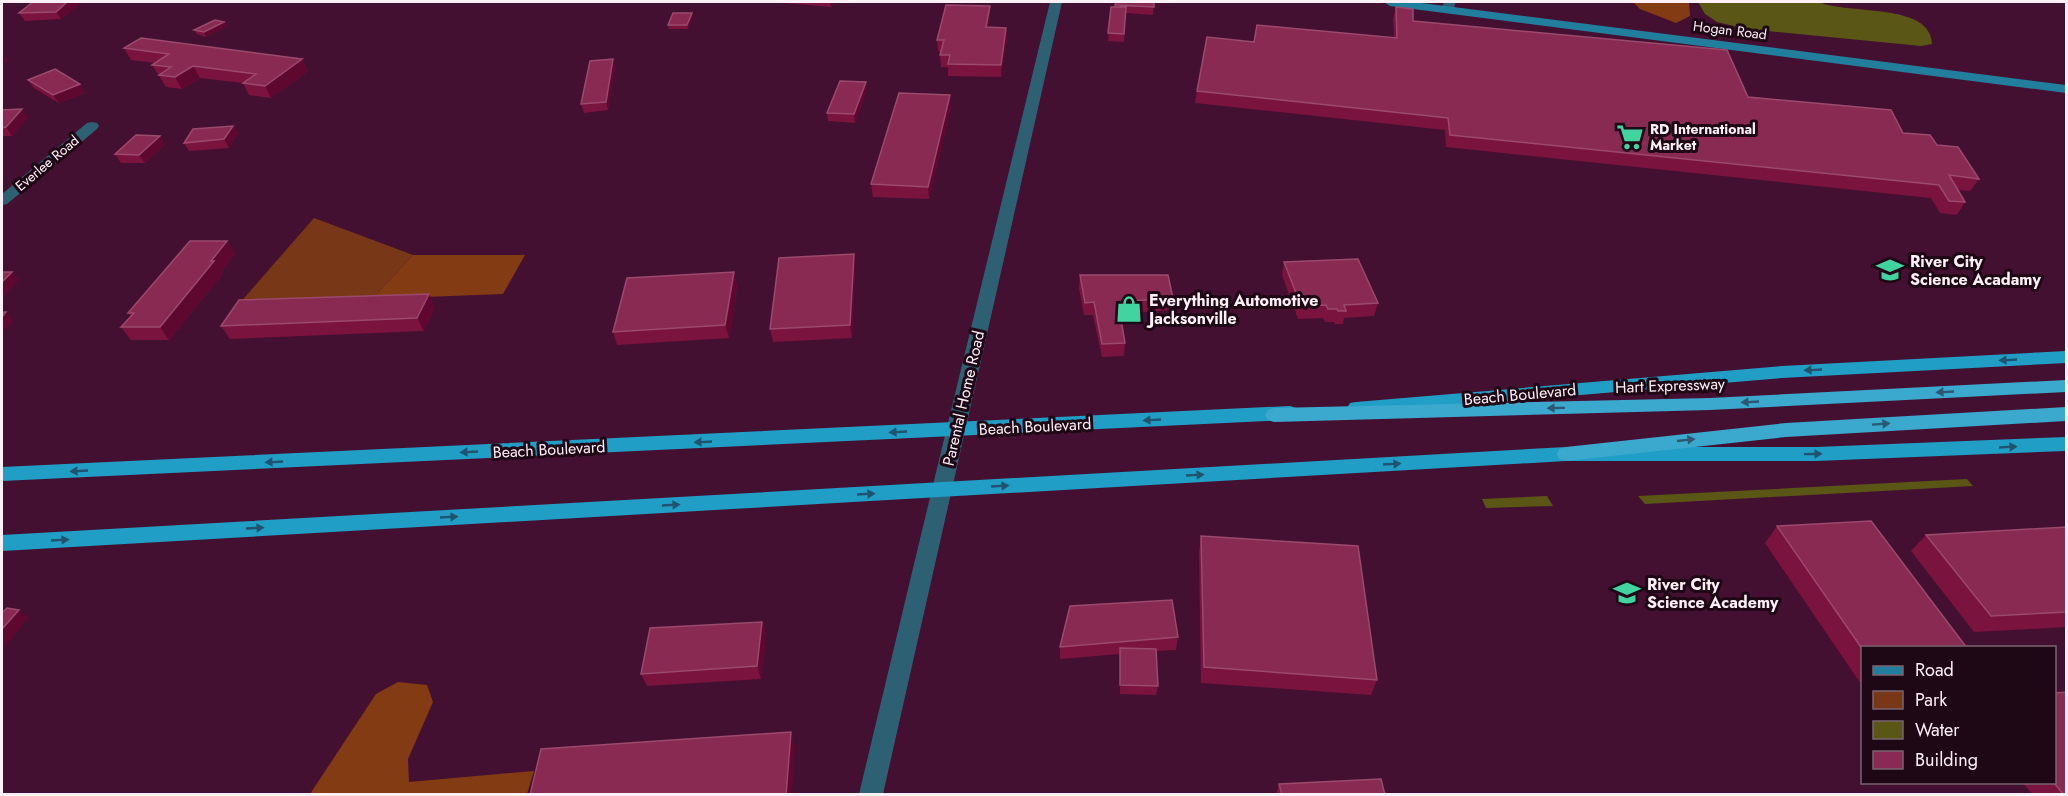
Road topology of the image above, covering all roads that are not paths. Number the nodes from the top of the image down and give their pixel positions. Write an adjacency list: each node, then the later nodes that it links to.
1 (1056, 2): 11 (street, Parental Home Road)
2 (1390, 2): 3 (main road, Hogan Road)
3 (1449, 5): 4 (main road, Hogan Road)
4 (2067, 89)
5 (92, 126): 6 (street, Everlee Road)
6 (2, 201)
7 (2067, 357): 10 (highway, Beach Boulevard, one-way to 10)
8 (2067, 386): 10 (highway, Hart Expressway, one-way to 10)
9 (2067, 414): 13 (highway, one-way to 9)
10 (1274, 415): 11 (highway, Beach Boulevard, one-way to 11)
11 (956, 429): 14 (highway, Beach Boulevard, one-way to 14); 15 (street, Parental Home Road)
12 (2067, 444): 13 (highway, one-way to 12)
13 (1566, 454): 15 (highway, one-way to 13)
14 (2, 474)
15 (942, 489): 16 (highway, one-way to 15); 17 (street, Parental Home Road)
16 (2, 543)
17 (871, 795)

